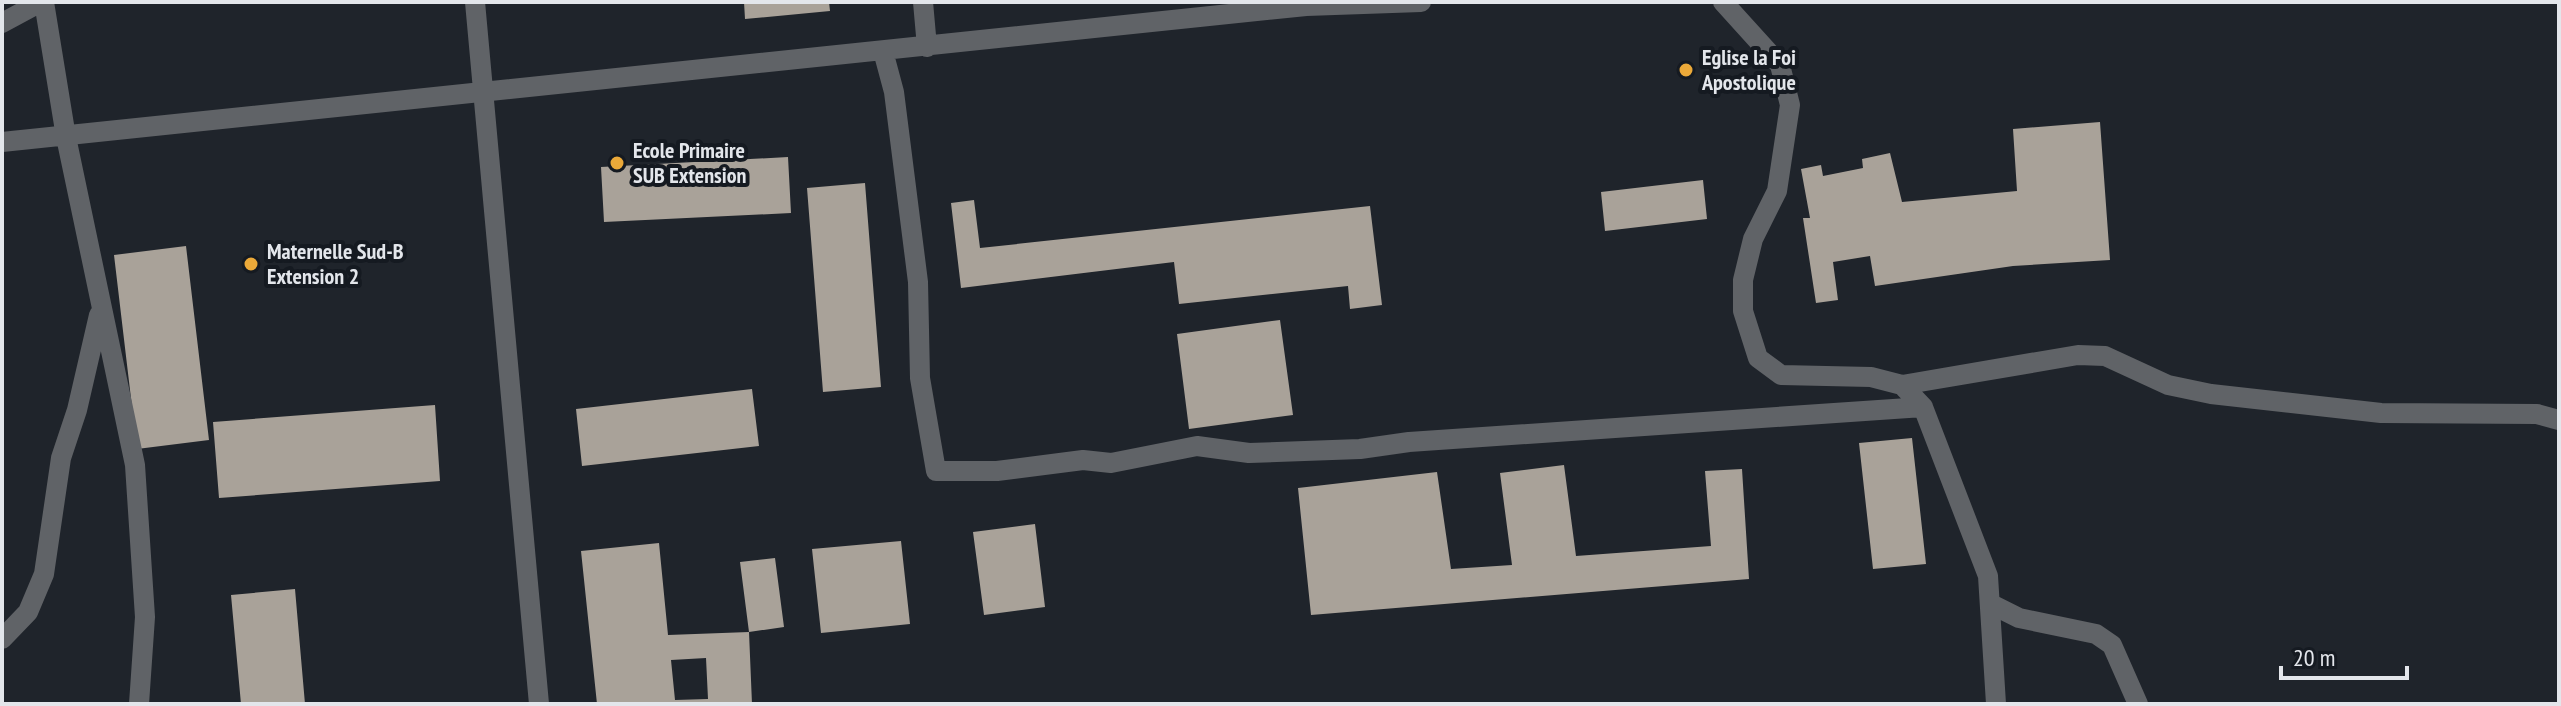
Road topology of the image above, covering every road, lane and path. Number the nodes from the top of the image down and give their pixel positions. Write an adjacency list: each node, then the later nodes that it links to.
1 (42, 2): 6 (street); 10 (street)
2 (475, 2): 9 (street)
3 (923, 2): 7 (street)
4 (1421, 2): 7 (street)
5 (1723, 2): 13 (street)
6 (2, 23)
7 (927, 47): 8 (street)
8 (883, 51): 9 (street); 14 (street)
9 (483, 94): 10 (street); 19 (street)
10 (66, 137): 11 (street); 12 (street)
11 (2, 142)
12 (101, 307): 17 (street); 18 (street)
13 (1902, 385): 14 (street); 15 (street)
14 (1923, 407): 16 (street)
15 (2559, 420)
16 (1991, 604): 20 (street); 21 (street)
17 (2, 639)
18 (139, 704)
19 (539, 704)
20 (1996, 704)
21 (2138, 704)

